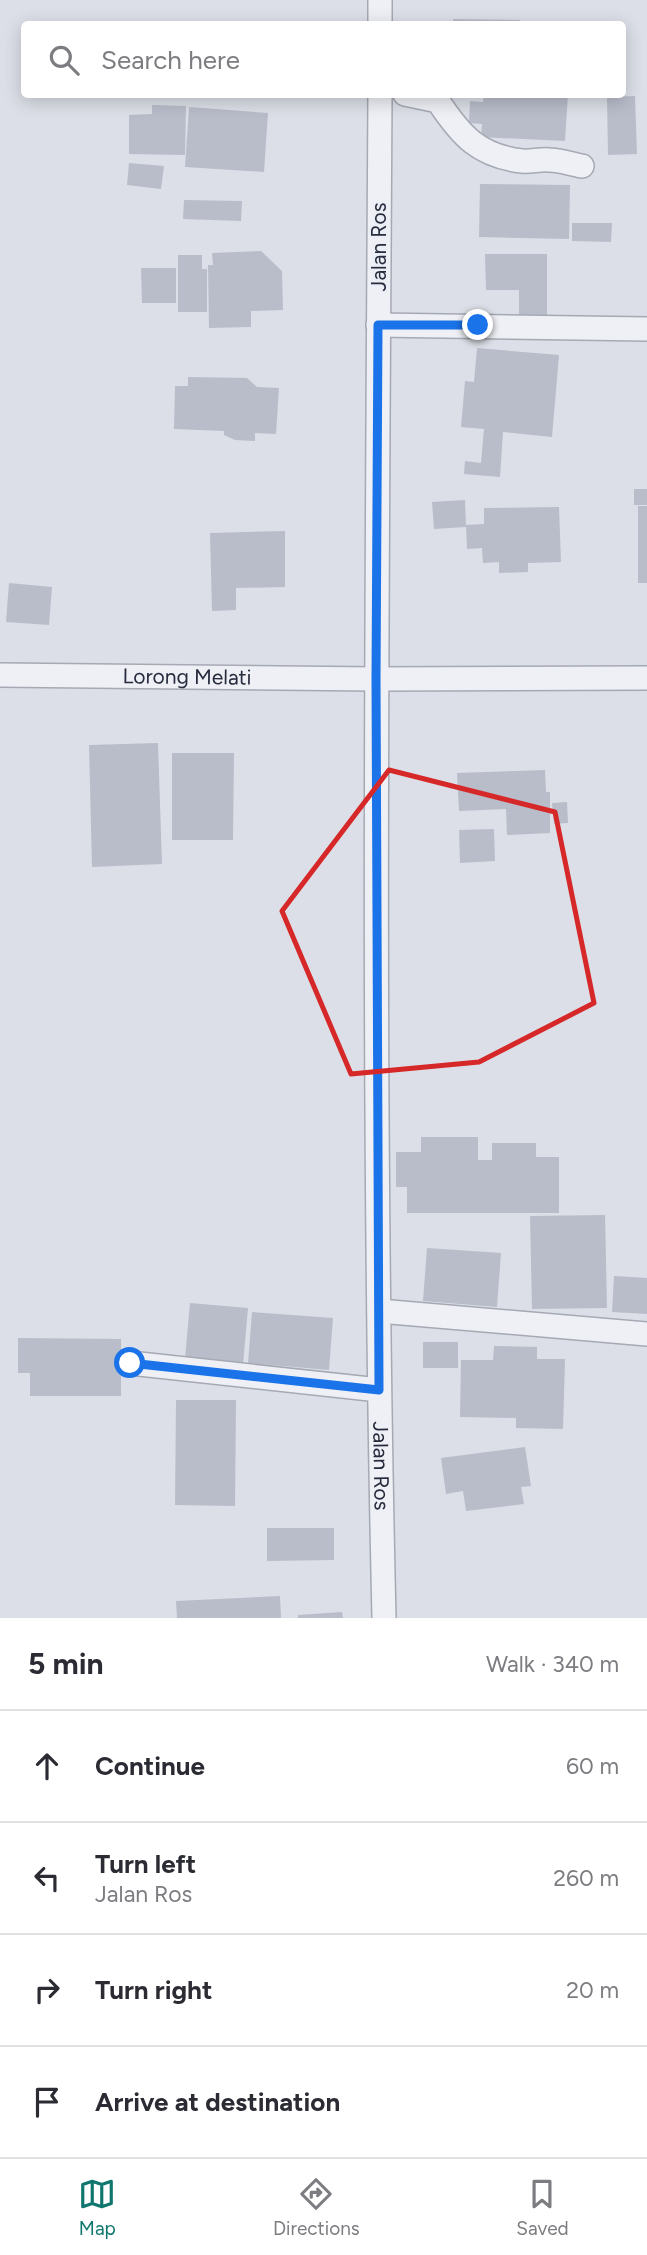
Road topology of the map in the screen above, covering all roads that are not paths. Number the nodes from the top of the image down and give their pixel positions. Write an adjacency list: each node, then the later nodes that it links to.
1 (380, 0): 2 (street)
2 (380, 21)
3 (380, 98): 6 (street, Jalan Ros)
4 (424, 98): 5 (street)
5 (582, 166)
6 (378, 325): 7 (street); 10 (street, Jalan Ros)
7 (647, 329)
8 (0, 676): 10 (street, Lorong Melati)
9 (647, 678): 10 (street, Lorong Melati)
10 (376, 679): 11 (street, Jalan Ros)
11 (379, 1311): 12 (street); 14 (street, Jalan Ros)
12 (647, 1334)
13 (130, 1363): 14 (street)
14 (379, 1390): 15 (street, Jalan Ros)
15 (384, 1618)

